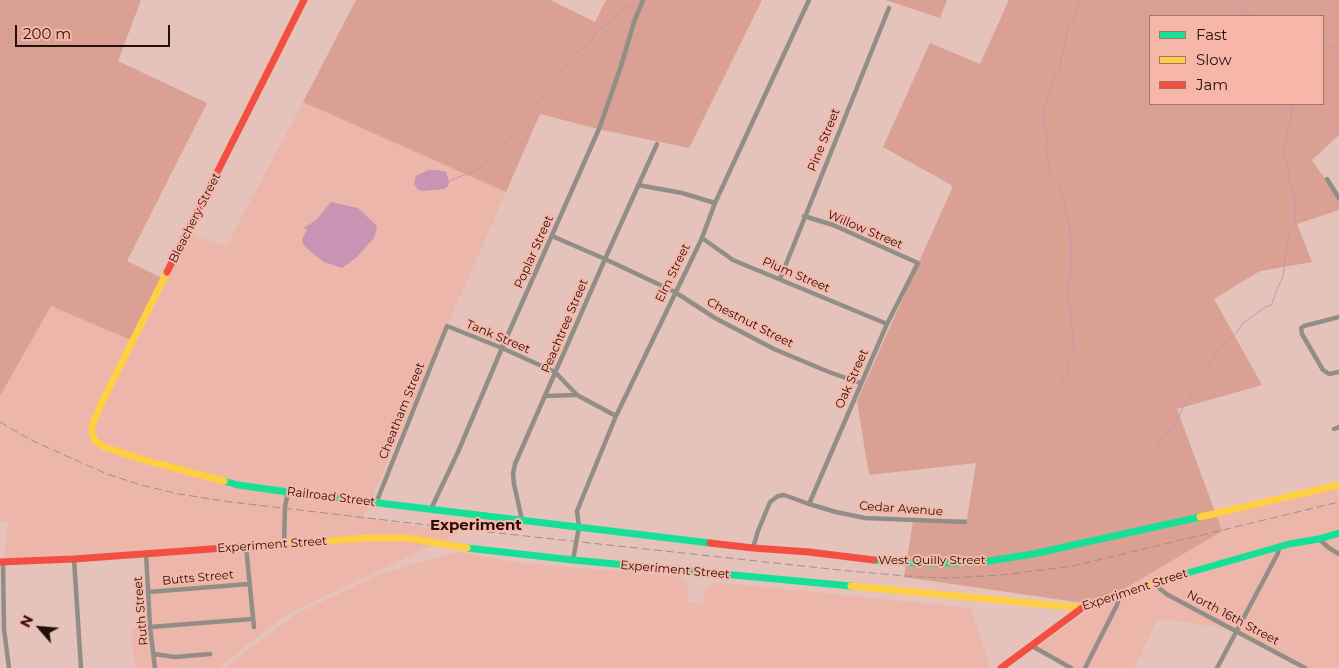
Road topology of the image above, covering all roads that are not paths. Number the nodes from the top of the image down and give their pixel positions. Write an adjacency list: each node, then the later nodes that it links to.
1 (304, 0): 27 (street, Bleachery Street)
2 (643, 0): 11 (street, Poplar Street)
3 (809, 0): 9 (street, Elm Street)
4 (888, 8): 10 (street, Pine Street)
5 (657, 144): 7 (street, Peachtree Street)
6 (1327, 179): 8 (street)
7 (638, 185): 9 (street); 13 (street, Peachtree Street)
8 (1339, 198)
9 (716, 203): 12 (street, Elm Street)
10 (804, 216): 14 (street, Willow Street); 15 (street, Pine Street)
11 (552, 236): 13 (street, Chestnut Street); 20 (street, Poplar Street)
12 (702, 238): 15 (street, Plum Street); 16 (street, Elm Street)
13 (605, 259): 16 (street, Chestnut Street); 21 (street, Peachtree Street)
14 (918, 263): 18 (street, Oak Street)
15 (780, 279): 18 (street, Plum Street)
16 (675, 292): 23 (street, Chestnut Street); 26 (street, Elm Street)
17 (1339, 317): 22 (street)
18 (887, 324): 23 (street, Oak Street)
19 (447, 326): 20 (street, Tank Street); 30 (street, Cheatham Street)
20 (502, 348): 21 (street, Tank Street); 32 (street, Poplar Street)
21 (555, 372): 24 (street, Tank Street); 25 (street, Peachtree Street)
22 (1339, 372)
23 (860, 383): 31 (street, Oak Street)
24 (576, 394): 25 (street); 26 (street, Tank Street)
25 (545, 396): 33 (street, Peachtree Street)
26 (616, 416): 35 (street, Elm Street)
27 (93, 437): 29 (street, Railroad Street)
28 (1339, 485): 41 (street, West Quilly Street)
29 (288, 492): 30 (street, Railroad Street); 38 (street)
30 (376, 503): 32 (street, Railroad Street)
31 (809, 504): 34 (street, Cedar Avenue); 41 (street, Cedar Avenue)
32 (431, 509): 33 (street, Railroad Street)
33 (522, 520): 35 (street, Railroad Street)
34 (965, 522)
35 (579, 526): 41 (street, West Quilly Street); 45 (street, Elm Street)
36 (1339, 533): 37 (street, Experiment Street)
37 (1319, 539): 39 (street, Experiment Street); 43 (street)
38 (284, 543): 40 (street, Experiment Street); 45 (street, Experiment Street)
39 (1280, 546): 47 (street, Experiment Street); 55 (street)
40 (246, 547): 42 (street, Experiment Street); 48 (street)
41 (752, 548)
42 (146, 553): 44 (street, Experiment Street); 49 (street, Ruth Street)
43 (1339, 554)
44 (74, 559): 46 (street, Experiment Street); 60 (street)
45 (573, 560): 51 (street, Experiment Street)
46 (2, 562): 59 (street)
47 (1155, 582): 50 (street, Experiment Street); 55 (street, North 16th Street)
48 (250, 584): 49 (street, Butts Street); 52 (street)
49 (148, 592): 53 (street, Ruth Street)
50 (1120, 594): 51 (street, Experiment Street); 64 (street)
51 (1082, 608): 56 (street)
52 (252, 619): 53 (street); 54 (street)
53 (150, 626): 57 (street, Ruth Street)
54 (254, 627)
55 (1237, 631): 65 (street); 66 (street, North 16th Street)
56 (1032, 646): 62 (street); 63 (street)
57 (154, 654): 58 (street); 61 (street, Ruth Street)
58 (210, 654)
59 (8, 668)
60 (81, 668)
61 (155, 668)
62 (1001, 668)
63 (1072, 668)
64 (1085, 668)
65 (1217, 668)
66 (1305, 668)

